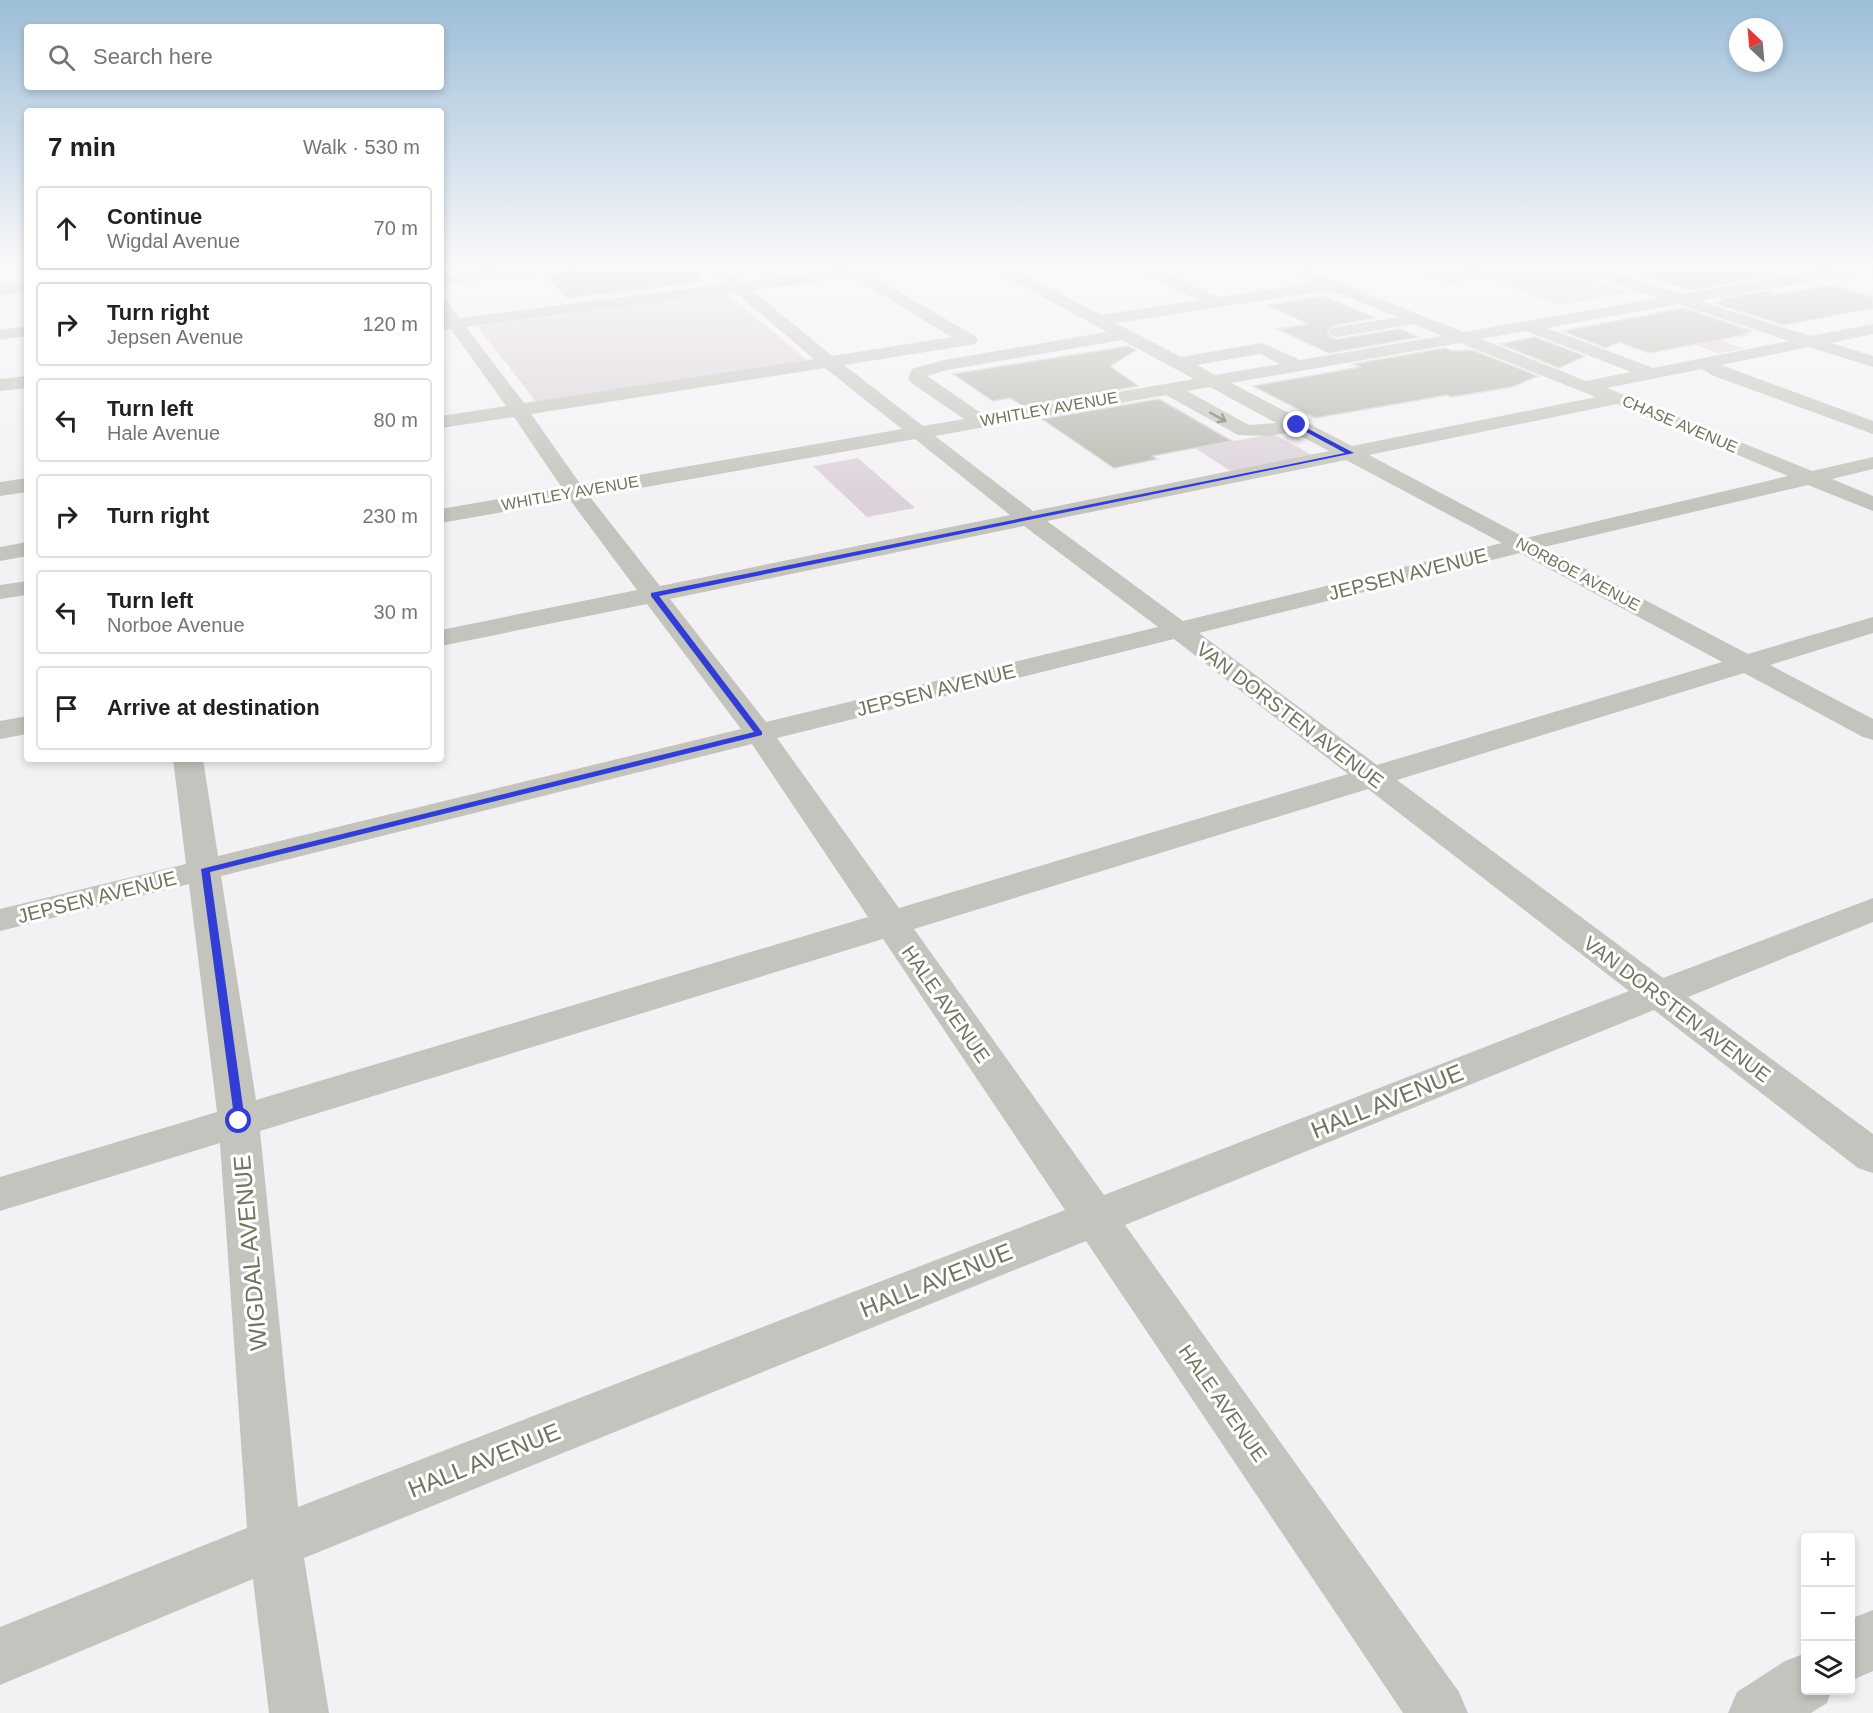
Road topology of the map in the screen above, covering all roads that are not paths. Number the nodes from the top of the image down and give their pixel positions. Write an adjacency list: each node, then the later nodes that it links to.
1 (467, 346): 25 (street, HALE AVENUE)
2 (810, 346): 13 (street, VAN DORSTEN AVENUE)
3 (931, 346): 13 (street)
4 (1048, 346): 26 (street)
5 (1147, 346): 15 (street, NORBOE AVENUE)
6 (1370, 346): 12 (street)
7 (1410, 346): 12 (street, WHITLEY AVENUE)
8 (1483, 346): 22 (street, CHASE AVENUE)
9 (1579, 346): 18 (street)
10 (1792, 346): 16 (street)
11 (1824, 346): 14 (street)
12 (1381, 351): 17 (street, WHITLEY AVENUE)
13 (829, 362): 25 (street); 30 (street, VAN DORSTEN AVENUE)
14 (1873, 362)
15 (1178, 363): 17 (street); 19 (street, NORBOE AVENUE)
16 (1706, 363): 18 (street); 29 (street)
17 (1298, 366): 19 (street, WHITLEY AVENUE)
18 (1652, 374): 22 (street)
19 (1210, 381): 23 (street, WHITLEY AVENUE); 28 (street, NORBOE AVENUE)
20 (24, 382): 21 (street)
21 (0, 385)
22 (1584, 387): 24 (street, CHASE AVENUE)
23 (1167, 388): 26 (street, WHITLEY AVENUE); 28 (street, one-way to 28)
24 (1619, 398): 31 (street); 33 (street, CHASE AVENUE)
25 (519, 410): 27 (street); 36 (street, HALE AVENUE)
26 (980, 421): 30 (street, WHITLEY AVENUE)
27 (444, 422)
28 (1297, 425): 31 (street, NORBOE AVENUE)
29 (1873, 428)
30 (917, 432): 36 (street, WHITLEY AVENUE); 39 (street, VAN DORSTEN AVENUE)
31 (1351, 453): 39 (street); 40 (street, NORBOE AVENUE)
32 (1873, 463): 33 (street, JEPSEN AVENUE)
33 (1809, 479): 37 (street, CHASE AVENUE); 40 (street, JEPSEN AVENUE)
34 (24, 485): 35 (street)
35 (0, 489)
36 (575, 492): 38 (street, WHITLEY AVENUE); 45 (street, HALE AVENUE)
37 (1873, 504)
38 (444, 515)
39 (1028, 518): 45 (street); 47 (street, VAN DORSTEN AVENUE)
40 (1524, 545): 47 (street, JEPSEN AVENUE); 49 (street, NORBOE AVENUE)
41 (24, 550): 42 (street)
42 (0, 554)
43 (24, 588): 44 (street)
44 (0, 592)
45 (654, 595): 48 (street); 53 (street, HALE AVENUE)
46 (1873, 625): 49 (street)
47 (1179, 630): 53 (street, JEPSEN AVENUE); 55 (street, VAN DORSTEN AVENUE)
48 (444, 637)
49 (1747, 664): 52 (street, NORBOE AVENUE); 55 (street)
50 (24, 725): 51 (street)
51 (0, 730)
52 (1873, 731)
53 (759, 733): 56 (street, JEPSEN AVENUE); 59 (street, HALE AVENUE)
54 (188, 762): 56 (street, WIGDAL AVENUE)
55 (1372, 776): 59 (street); 60 (street, VAN DORSTEN AVENUE)
56 (205, 871): 58 (street, JEPSEN AVENUE); 61 (street, WIGDAL AVENUE)
57 (1873, 909): 60 (street, HALL AVENUE)
58 (0, 920)
59 (891, 924): 61 (street); 64 (street, HALE AVENUE)
60 (1657, 993): 62 (street, VAN DORSTEN AVENUE); 64 (street, HALL AVENUE)
61 (239, 1121): 63 (street); 65 (street, WIGDAL AVENUE)
62 (1873, 1157)
63 (0, 1194)
64 (1093, 1218): 65 (street, HALL AVENUE); 71 (street, HALE AVENUE)
65 (274, 1543): 68 (street, HALL AVENUE); 70 (street, WIGDAL AVENUE)
66 (1873, 1638): 67 (street)
67 (1855, 1650)
68 (0, 1656)
69 (1801, 1685): 72 (street)
70 (299, 1713)
71 (1438, 1713)
72 (1758, 1713)

